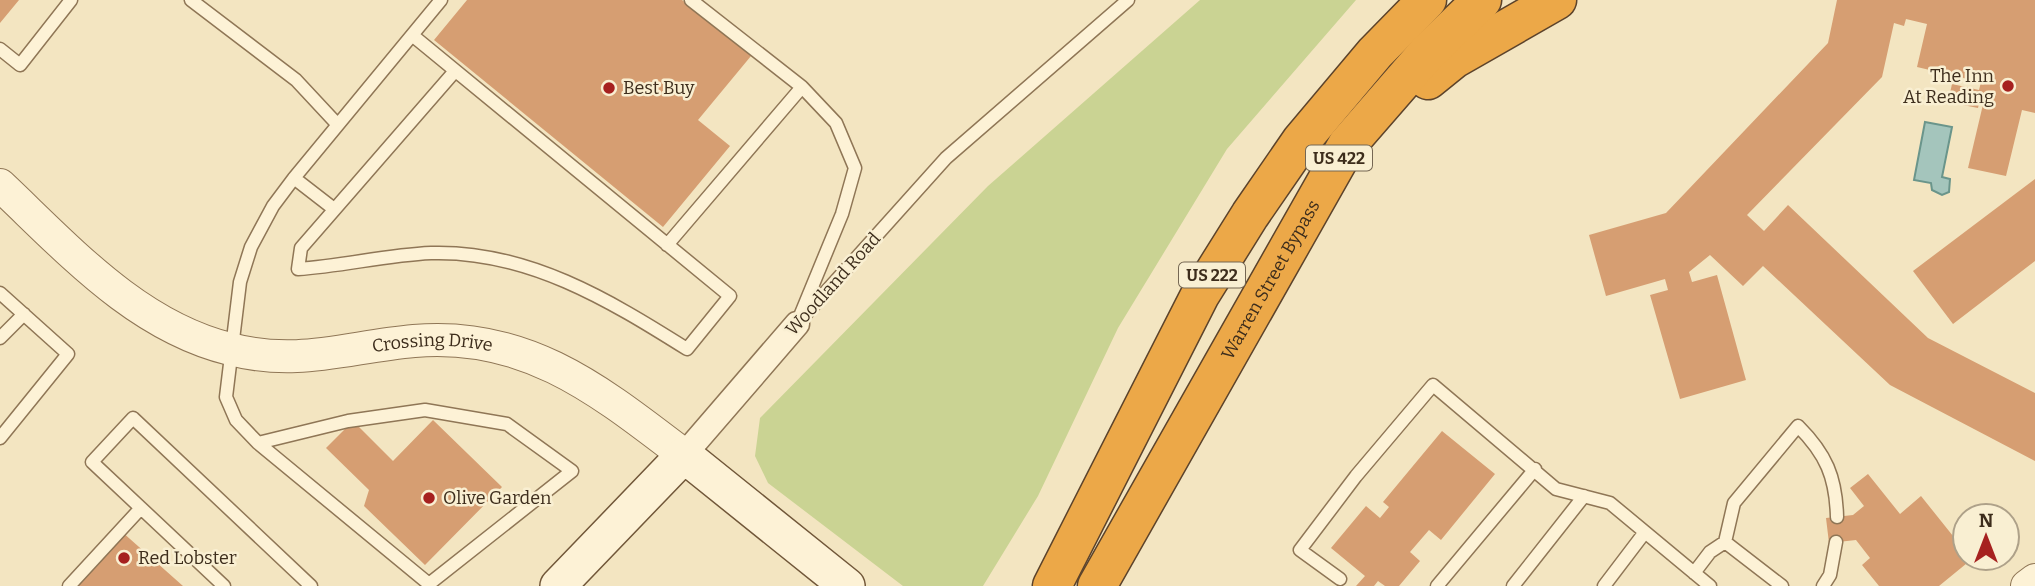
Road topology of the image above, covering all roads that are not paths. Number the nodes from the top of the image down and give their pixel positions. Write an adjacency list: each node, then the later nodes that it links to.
1 (71, 0): 10 (lane)
2 (191, 0): 13 (lane)
3 (441, 0): 9 (lane)
4 (691, 0): 12 (lane)
5 (1128, 0): 20 (lane, Woodland Road)
6 (1427, 0): 42 (highway, US 222)
7 (1482, 0): 22 (highway, Warren Street Bypass / US 422)
8 (1557, 0): 22 (highway, US 222)
9 (412, 35): 11 (lane); 13 (lane)
10 (0, 49)
11 (455, 71): 16 (lane); 17 (lane)
12 (803, 87): 17 (lane); 20 (lane)
13 (337, 124): 14 (lane)
14 (294, 178): 16 (lane); 23 (lane)
15 (0, 185): 23 (street, Crossing Drive)
16 (334, 209): 17 (lane)
17 (667, 245)
18 (0, 293): 19 (lane)
19 (24, 314): 21 (lane); 24 (lane)
20 (797, 324): 26 (street, Woodland Road)
21 (0, 338)
22 (1232, 342): 43 (highway, Warren Street Bypass / US 222)
23 (230, 349): 25 (lane); 26 (street, Crossing Drive)
24 (0, 438)
25 (258, 443): 25 (lane)
26 (684, 455): 36 (main road, Crossing Drive); 41 (main road, Woodland Road)
27 (1535, 469): 28 (lane); 35 (lane); 44 (lane)
28 (1584, 496): 31 (lane); 45 (lane)
29 (141, 508): 38 (lane); 39 (lane); 40 (lane)
30 (1837, 517): 32 (lane)
31 (1645, 532): 34 (lane); 37 (lane)
32 (1725, 542): 34 (lane); 47 (lane)
33 (1836, 542): 48 (lane)
34 (1694, 573): 46 (lane)
35 (1339, 579)
36 (839, 584)
37 (1609, 584)
38 (69, 586)
39 (224, 586)
40 (311, 586)
41 (558, 586)
42 (1052, 586)
43 (1097, 586)
44 (1437, 586)
45 (1513, 586)
46 (1710, 586)
47 (1782, 586)
48 (1822, 586)

